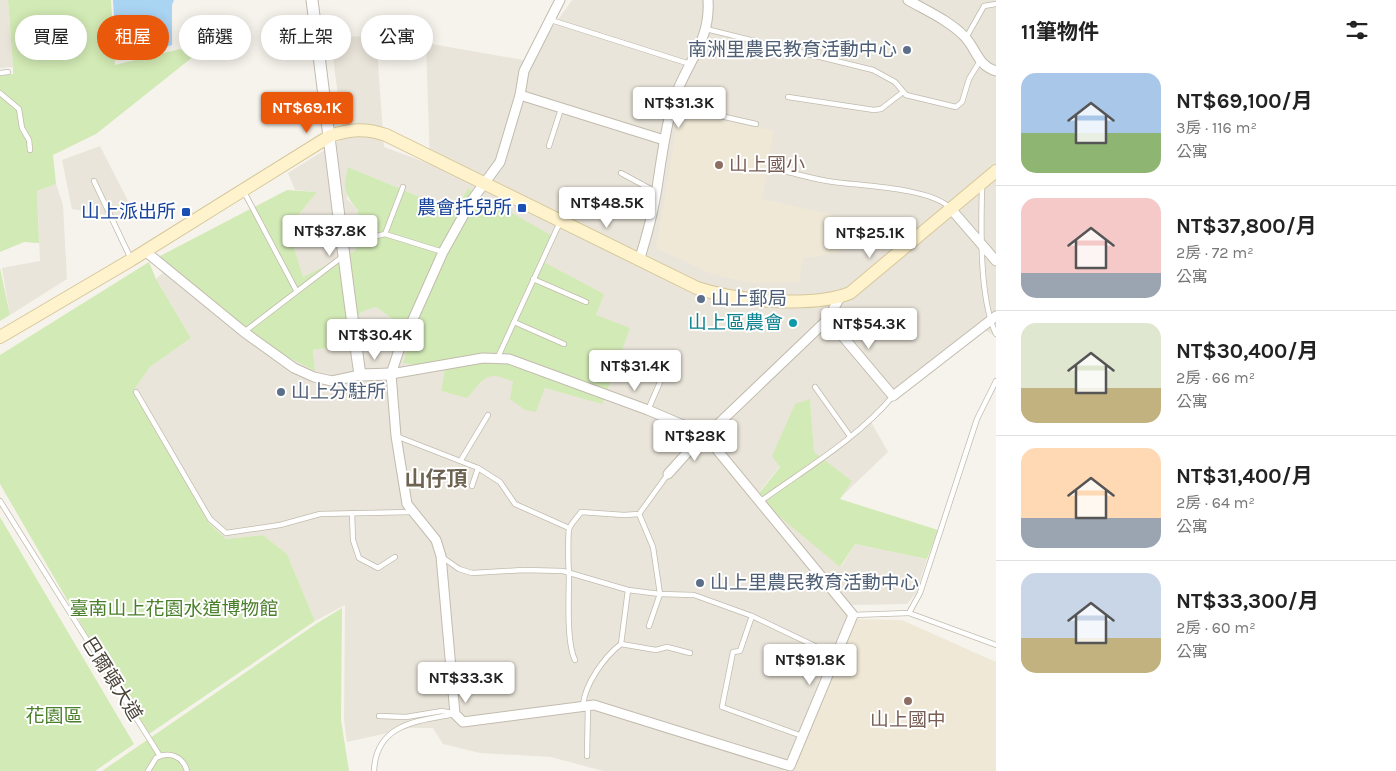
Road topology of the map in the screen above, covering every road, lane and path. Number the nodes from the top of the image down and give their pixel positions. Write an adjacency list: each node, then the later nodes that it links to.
1 (312, 0): 21 (street)
2 (560, 0): 6 (street)
3 (708, 0): 7 (street)
4 (908, 0): 8 (street)
5 (996, 4): 8 (lane)
6 (550, 19): 10 (lane); 16 (street)
7 (706, 29): 10 (street); 14 (lane)
8 (966, 38): 9 (street)
9 (980, 61): 11 (street); 14 (lane)
10 (690, 64): 18 (street)
11 (996, 71)
12 (8, 72): 13 (lane)
13 (0, 73)
14 (903, 92): 17 (lane)
15 (0, 93): 24 (lane)
16 (520, 95): 19 (street); 29 (street)
17 (788, 98)
18 (672, 105): 20 (lane); 22 (street)
19 (561, 109): 22 (street); 23 (lane)
20 (756, 124)
21 (330, 136): 29 (main road); 32 (main road); 38 (street)
22 (664, 140): 33 (street)
23 (549, 146)
24 (30, 150)
25 (784, 158): 34 (lane)
26 (996, 171): 30 (main road)
27 (622, 174): 33 (lane)
28 (94, 181): 41 (lane)
29 (483, 184): 35 (main road); 40 (street)
30 (982, 184): 34 (main road); 37 (lane)
31 (403, 187): 36 (lane)
32 (243, 189): 39 (main road); 45 (lane)
33 (656, 192): 42 (street)
34 (951, 209): 37 (street); 46 (main road)
35 (560, 220): 42 (main road); 44 (lane)
36 (385, 234): 38 (lane); 40 (lane)
37 (981, 244): 43 (street); 48 (lane)
38 (342, 250): 45 (lane); 58 (street)
39 (145, 251): 41 (main road); 51 (street)
40 (443, 252): 57 (street)
41 (131, 260): 53 (main road)
42 (640, 261): 46 (main road)
43 (996, 261)
44 (534, 279): 47 (lane); 50 (lane)
45 (296, 290): 51 (lane)
46 (840, 297): 49 (street)
47 (586, 302)
48 (993, 318): 52 (lane); 62 (street)
49 (828, 319): 62 (street); 65 (street)
50 (514, 322): 54 (lane); 55 (lane)
51 (244, 332): 58 (street)
52 (996, 334)
53 (0, 337)
54 (564, 344)
55 (498, 357): 57 (street); 63 (street)
56 (670, 359): 63 (lane)
57 (391, 374): 58 (street); 66 (street)
58 (360, 375)
59 (996, 382): 83 (lane)
60 (815, 387): 67 (lane)
61 (136, 392): 75 (lane)
62 (893, 396): 67 (lane)
63 (648, 410): 65 (street)
64 (488, 415): 68 (lane)
65 (704, 434): 70 (street); 73 (street)
66 (396, 436): 68 (lane); 74 (street)
67 (850, 436): 73 (lane)
68 (461, 460): 69 (lane)
69 (478, 468): 71 (lane); 77 (lane)
70 (668, 474): 76 (lane)
71 (472, 486)
72 (0, 501): 96 (lane, 巴爾頓大道)
73 (761, 501): 84 (street)
74 (412, 512): 75 (lane); 78 (street)
75 (352, 513): 79 (lane)
76 (640, 514): 77 (lane); 82 (lane)
77 (569, 528): 80 (lane)
78 (441, 556): 80 (lane); 93 (street)
79 (395, 557)
80 (569, 572): 81 (lane); 91 (lane)
81 (628, 590): 82 (lane); 87 (lane)
82 (660, 594): 85 (lane); 86 (lane)
83 (909, 612): 84 (lane); 88 (lane)
84 (853, 615): 90 (street)
85 (752, 616): 90 (lane); 95 (lane)
86 (649, 626)
87 (621, 644): 89 (lane); 92 (lane)
88 (996, 645)
89 (690, 653)
90 (836, 656): 95 (street)
91 (575, 660)
92 (585, 705): 93 (street); 97 (lane); 98 (street)
93 (456, 714): 94 (lane); 101 (lane)
94 (379, 716)
95 (802, 736): 98 (street)
96 (160, 756): 99 (lane); 100 (lane)
97 (587, 756)
98 (789, 769)
99 (148, 771)
100 (188, 771)
101 (374, 771)

